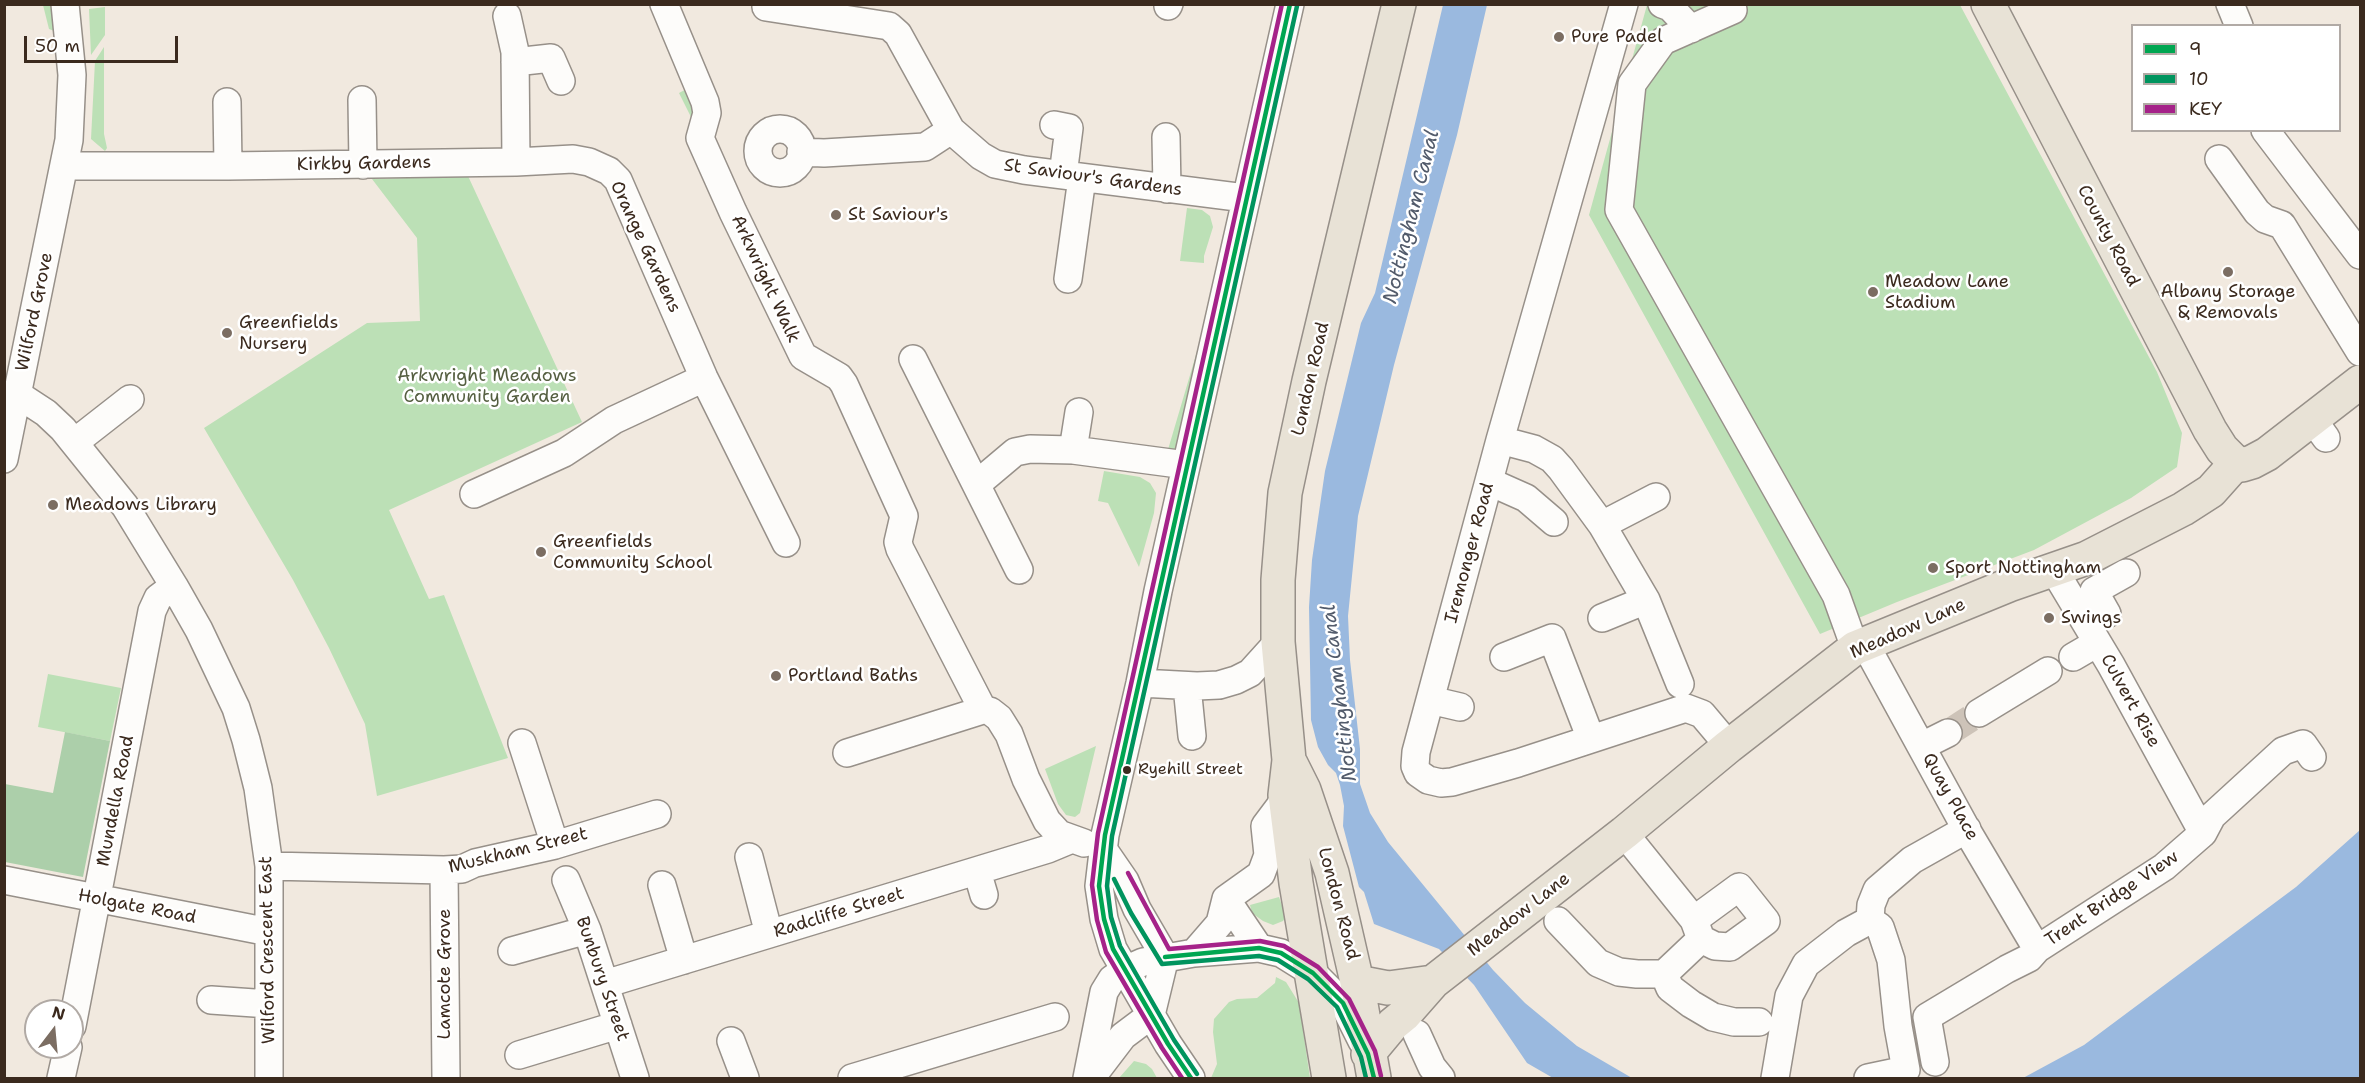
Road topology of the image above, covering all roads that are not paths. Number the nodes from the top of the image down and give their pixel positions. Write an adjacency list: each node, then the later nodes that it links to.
1 (64, 4): 26 (street, Wilford Grove)
2 (664, 4): 72 (street, Arkwright Walk)
3 (1290, 4): 30 (street)
4 (1399, 4): 61 (main road, London Road)
5 (1624, 4): 40 (street, Iremonger Road)
6 (1662, 4): 13 (street)
7 (1988, 4): 44 (main road, County Road)
8 (2230, 4): 12 (street)
9 (784, 7): 19 (street, St Saviour's Gardens)
10 (1733, 10): 13 (street, Quay Place)
11 (507, 16): 14 (street)
12 (2238, 24)
13 (1691, 29): 63 (street, Quay Place)
14 (515, 62): 15 (street); 24 (street)
15 (561, 81)
16 (362, 100): 25 (street)
17 (227, 102): 27 (street)
18 (1054, 125): 28 (street)
19 (951, 130): 22 (street); 28 (street, St Saviour's Gardens)
20 (2267, 132): 31 (street)
21 (1166, 137): 29 (street)
22 (801, 152)
23 (2219, 159): 33 (street)
24 (516, 162): 25 (street, Kirkby Gardens); 35 (street, Orange Gardens)
25 (363, 165): 27 (street, Kirkby Gardens)
26 (66, 166): 27 (street, Kirkby Gardens); 36 (street, Wilford Grove)
27 (228, 166)
28 (1072, 176): 29 (street, St Saviour's Gardens); 32 (street)
29 (1167, 189): 30 (street, St Saviour's Gardens)
30 (1245, 198): 45 (street)
31 (2361, 255)
32 (1068, 279)
33 (2361, 352)
34 (913, 359): 47 (street)
35 (704, 378): 48 (street); 52 (street, Orange Gardens)
36 (14, 382): 41 (street, Wilford Crescent East); 43 (street, Wilford Grove)
37 (2361, 382): 44 (main road)
38 (130, 399): 41 (street)
39 (1079, 412): 42 (street)
40 (1500, 440): 46 (street, Iremonger Road); 51 (street)
41 (75, 442): 56 (street, Wilford Crescent East)
42 (1073, 450): 45 (street); 47 (street)
43 (4, 459)
44 (2236, 463): 53 (main road, Meadow Lane)
45 (1186, 465): 67 (street)
46 (1490, 482): 50 (street); 70 (street, Iremonger Road)
47 (977, 484): 54 (street)
48 (474, 494)
49 (1656, 497): 51 (street)
50 (1554, 522)
51 (1602, 525): 58 (street)
52 (786, 543)
53 (2065, 566): 57 (street); 62 (street, Culvert Rise); 63 (main road, Meadow Lane)
54 (1019, 570)
55 (2126, 573): 57 (street)
56 (174, 586): 92 (street, Wilford Crescent East); 98 (street, Mundella Road)
57 (2094, 591): 59 (street)
58 (1646, 600): 60 (street); 68 (street)
59 (2106, 614)
60 (1602, 618)
61 (1278, 642): 69 (street); 82 (main road, London Road)
62 (2097, 643): 65 (street); 87 (street, Culvert Rise)
63 (1860, 646): 78 (main road, Meadow Lane); 79 (street, Quay Place)
64 (1504, 657): 76 (street)
65 (2073, 657)
66 (2048, 671): 73 (street)
67 (1140, 683): 69 (street); 90 (street)
68 (1680, 684)
69 (1186, 686): 75 (street)
70 (1430, 700): 71 (street); 76 (street, Iremonger Road)
71 (1460, 707)
72 (983, 710): 80 (street); 88 (street, Arkwright Walk)
73 (1979, 713)
74 (1948, 733): 79 (street)
75 (1192, 736)
76 (1591, 739): 78 (street, Iremonger Road)
77 (522, 743): 89 (street)
78 (1729, 746): 86 (main road, Meadow Lane)
79 (1922, 746): 85 (street, Quay Place)
80 (847, 753)
81 (2312, 757): 87 (street, Trent Bridge View)
82 (1289, 760): 83 (main road, London Road); 114 (main road, London Road)
83 (1285, 795): 97 (main road, London Road); 97 (street)
84 (657, 814): 89 (street, Muskham Street)
85 (1967, 829): 100 (street); 106 (street, Quay Place)
86 (1624, 833): 113 (street); 115 (main road, Meadow Lane)
87 (2204, 833): 106 (street, Trent Bridge View)
88 (1072, 839): 90 (street, Arkwright Walk); 104 (street, Radcliffe Street)
89 (555, 845): 93 (street, Muskham Street)
90 (1102, 849): 109 (street); 111 (street)
91 (749, 857): 104 (street)
92 (269, 866): 93 (street, Muskham Street); 103 (street, Wilford Crescent East)
93 (444, 870): 132 (street, Lamcote Grove)
94 (4, 880): 98 (street, Holgate Road)
95 (566, 880): 102 (street, Bunbury Street)
96 (662, 885): 110 (street)
97 (1279, 886): 99 (street); 112 (main road, London Road)
98 (98, 900): 103 (street, Holgate Road); 117 (street, Mundella Road)
99 (1227, 905): 105 (street); 108 (street)
100 (1870, 920): 140 (street); 141 (street)
101 (1558, 921): 113 (street)
102 (587, 930): 107 (street); 116 (street, Bunbury Street)
103 (269, 932): 119 (street, Wilford Crescent East)
104 (770, 934): 110 (street, Radcliffe Street)
105 (1259, 948): 108 (street); 112 (street)
106 (2037, 949): 128 (street, Trent Bridge View)
107 (512, 951)
108 (1194, 953): 109 (street)
109 (1165, 957): 111 (street); 121 (street)
110 (684, 960): 116 (street, Radcliffe Street)
111 (1125, 970): 121 (street); 136 (street)
112 (1312, 973): 129 (street); 138 (main road, London Road)
113 (1664, 974): 122 (street)
114 (1357, 982): 115 (main road, Meadow Lane); 129 (main road, London Road)
115 (1432, 982): 129 (main road, Meadow Lane)
116 (605, 984): 123 (street, Bunbury Street)
117 (78, 999)
118 (211, 1000): 119 (street)
119 (269, 1004): 131 (street, Wilford Crescent East)
120 (1055, 1017): 135 (street)
121 (1142, 1021): 136 (street); 137 (street)
122 (1759, 1022)
123 (618, 1025): 126 (street); 133 (street, Bunbury Street)
124 (1417, 1034): 139 (street)
125 (731, 1041): 134 (street)
126 (519, 1055)
127 (65, 1059): 130 (street)
128 (1935, 1062)
129 (1371, 1066)
130 (61, 1078)
131 (269, 1078)
132 (446, 1078)
133 (635, 1078)
134 (745, 1078)
135 (852, 1078)
136 (1089, 1078)
137 (1191, 1078)
138 (1329, 1078)
139 (1441, 1078)
140 (1775, 1078)
141 (1868, 1078)

